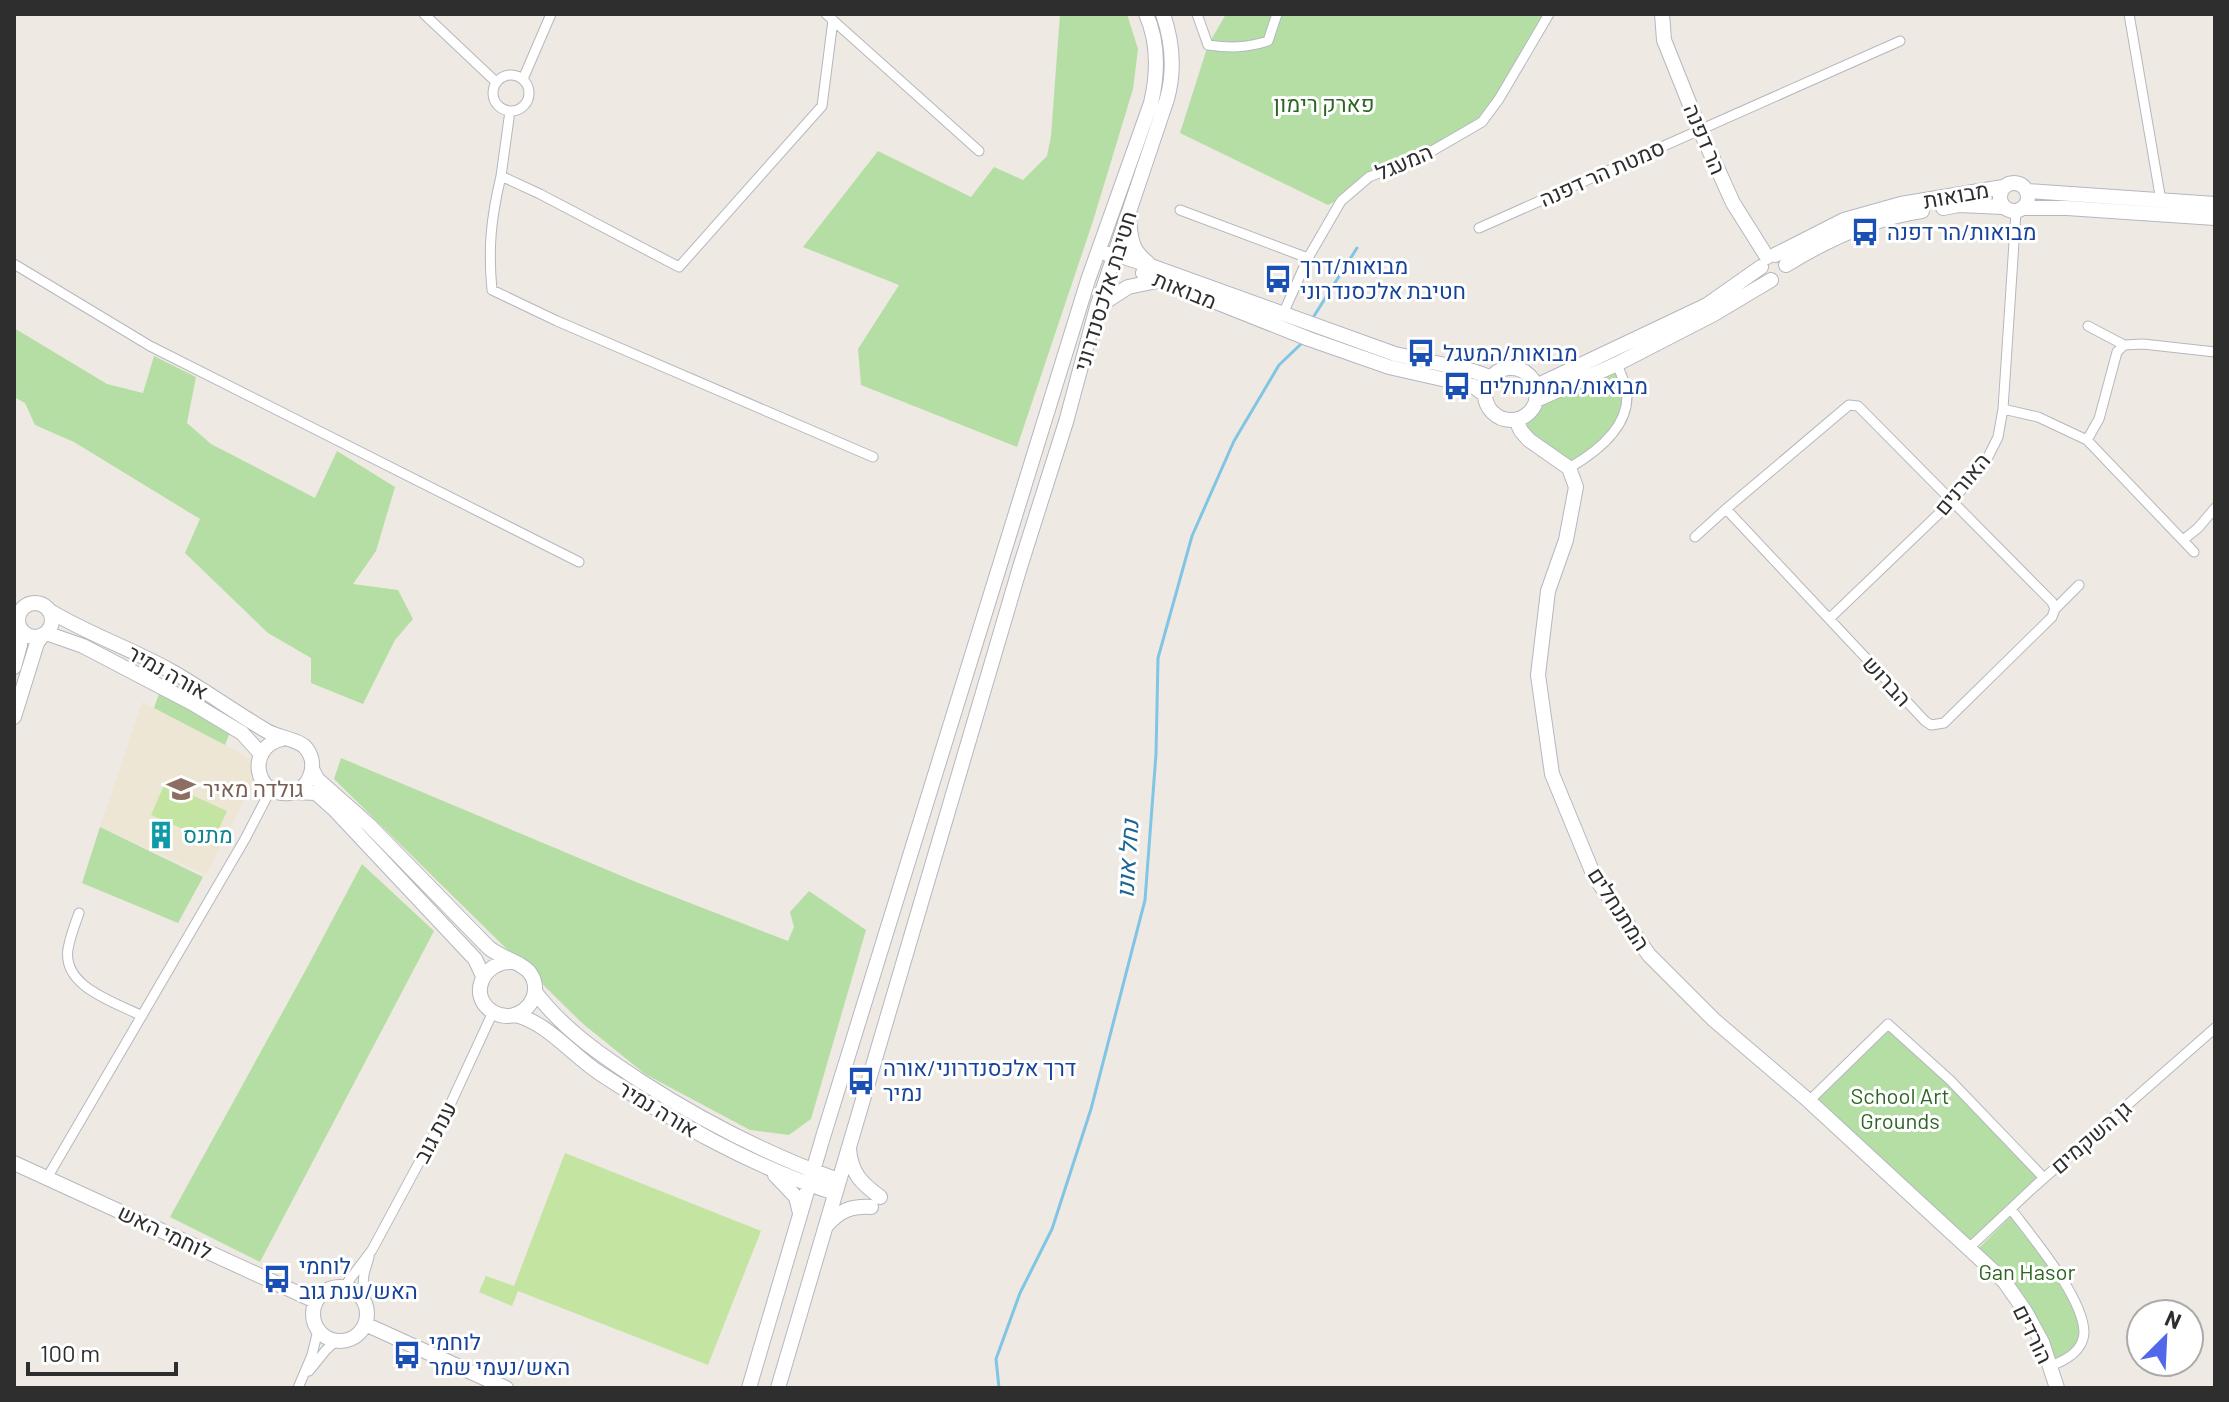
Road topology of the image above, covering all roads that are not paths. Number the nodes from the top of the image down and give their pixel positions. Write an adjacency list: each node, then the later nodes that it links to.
1 (424, 14): 13 (street)
2 (551, 14): 12 (street)
3 (1146, 14): 27 (street, חטיבת אלכסנדרוני)
4 (1197, 14): 5 (street)
5 (1277, 14)
6 (1549, 14): 29 (street, המעגל)
7 (1662, 14): 15 (street, הר דפנה)
8 (2129, 14): 20 (street)
9 (830, 17): 16 (street); 17 (street)
10 (1166, 19): 24 (street, חטיבת אלכסנדרוני)
11 (1900, 41): 15 (street, סמטת הר דפנה)
12 (523, 79): 13 (street); 14 (street)
13 (496, 82): 14 (street)
14 (510, 111): 17 (street)
15 (1700, 130): 26 (street, סמטת הר דפנה); 30 (street, הר דפנה)
16 (979, 151)
17 (501, 176): 47 (street)
18 (2003, 187): 19 (street); 22 (street); 30 (street, מבואות)
19 (2027, 191): 20 (street); 22 (street)
20 (2161, 201): 21 (street)
21 (2215, 204)
22 (2014, 209): 25 (street, מבואות); 30 (street, מבואות); 44 (street, האורנים)
23 (1180, 210): 29 (street)
24 (1128, 214): 28 (street, חטיבת אלכסנדרוני); 32 (street)
25 (2215, 218)
26 (1479, 228)
27 (1097, 253): 28 (street, מבואות); 79 (street, חטיבת אלכסנדרוני)
28 (1114, 258): 32 (street, מבואות); 34 (street, מבואות); 35 (street, חטיבת אלכסנדרוני)
29 (1308, 258): 36 (street, המעגל)
30 (1772, 261): 33 (street, הר דפנה); 33 (street); 42 (street, מבואות)
31 (14, 264): 55 (street)
32 (1151, 266): 36 (street, מבואות)
33 (1771, 280): 40 (street)
34 (1162, 281): 35 (street); 36 (street, מבואות)
35 (1097, 307): 80 (street, חטיבת אלכסנדרוני)
36 (1280, 321): 41 (street, מבואות); 43 (street, מבואות)
37 (2088, 326): 38 (street)
38 (2124, 345): 39 (street); 46 (street)
39 (2215, 352)
40 (1617, 364): 42 (street); 48 (street)
41 (1490, 377): 42 (street); 43 (street)
42 (1536, 393): 45 (street)
43 (1484, 394): 45 (street)
44 (2003, 409): 46 (street); 49 (street, האורנים)
45 (1516, 420): 48 (street)
46 (2087, 440): 53 (street)
47 (873, 457)
48 (1569, 468): 78 (street, המתנחלים)
49 (1952, 501): 51 (street); 58 (street); 60 (street, האורנים)
50 (2215, 508): 53 (street)
51 (1726, 509): 52 (street); 60 (street, הברוש)
52 (1695, 537)
53 (2183, 540): 54 (street)
54 (2194, 552)
55 (579, 562)
56 (2079, 585): 58 (street, הברוש)
57 (21, 601): 59 (street); 61 (street)
58 (2055, 609): 60 (street, הברוש)
59 (50, 611): 62 (street); 65 (street, אורה נמיר)
60 (1829, 619)
61 (18, 620): 62 (street); 63 (street)
62 (44, 635): 64 (street); 66 (street, אורה נמיר)
63 (14, 667)
64 (14, 717)
65 (282, 739): 66 (street); 67 (street)
66 (261, 754): 68 (street)
67 (312, 769): 69 (street); 71 (street)
68 (271, 789): 69 (street); 76 (street)
69 (294, 792): 72 (street)
70 (79, 913): 76 (street)
71 (512, 962): 72 (street); 73 (street)
72 (483, 976): 74 (street)
73 (535, 992): 75 (street); 81 (street, אורה נמיר)
74 (493, 1012): 75 (street); 91 (street, ענת גוב)
75 (516, 1015): 81 (street, אורה נמיר)
76 (142, 1016): 83 (street)
77 (2215, 1028): 85 (street, גן השקמים)
78 (1809, 1101): 85 (street); 90 (street, המתנחלים)
79 (823, 1137): 81 (street); 84 (street, חטיבת אלכסנדרוני)
80 (849, 1144): 86 (street, חטיבת אלכסנדרוני); 89 (street)
81 (770, 1162): 84 (street, אורה נמיר); 88 (street)
82 (14, 1163): 83 (street, לוחמי האש)
83 (47, 1178): 94 (street, לוחמי האש)
84 (812, 1178): 86 (street, אורה נמיר); 88 (street, חטיבת אלכסנדרוני)
85 (2044, 1178): 87 (street, גן השקמים)
86 (836, 1187): 89 (street, חטיבת אלכסנדרוני)
87 (2011, 1209): 90 (street, גן השקמים); 98 (street)
88 (800, 1219): 101 (street, חטיבת אלכסנדרוני)
89 (824, 1228): 102 (street, חטיבת אלכסנדרוני)
90 (1969, 1248): 98 (street, הורדים)
91 (372, 1250): 92 (street, ענת גוב); 93 (street, ענת גוב)
92 (344, 1287): 93 (street); 94 (street)
93 (362, 1297): 95 (street)
94 (315, 1301): 96 (street)
95 (365, 1324): 97 (street); 100 (street)
96 (318, 1330): 97 (street); 99 (street)
97 (337, 1340): 99 (street)
98 (2050, 1366): 103 (street, הורדים)
99 (299, 1386)
100 (506, 1388)
101 (749, 1388)
102 (778, 1388)
103 (2057, 1388)

